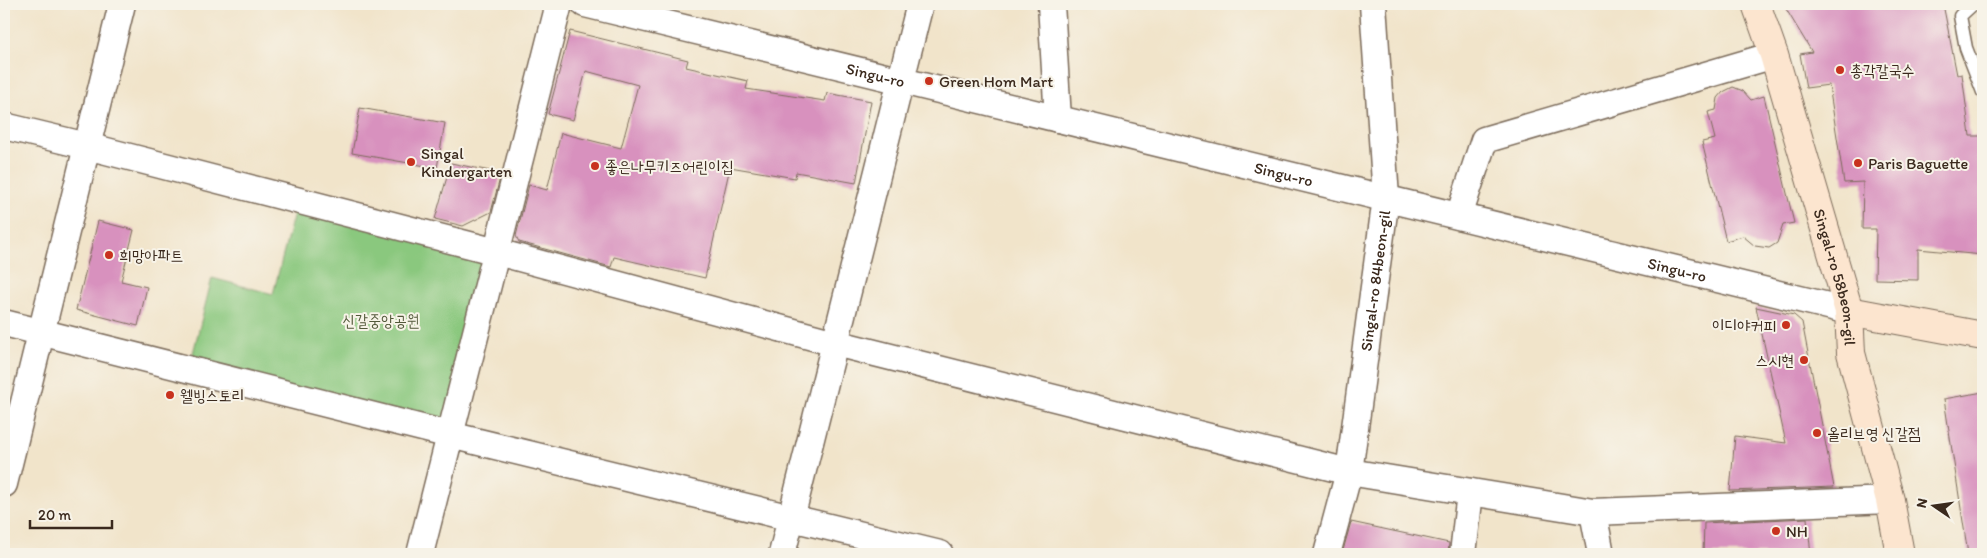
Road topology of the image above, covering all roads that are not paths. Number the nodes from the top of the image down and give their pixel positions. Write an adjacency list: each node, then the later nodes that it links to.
1 (122, 4): 15 (street)
2 (559, 4): 18 (street)
3 (585, 4): 9 (street, Singu-ro)
4 (920, 4): 11 (street)
5 (1051, 4): 13 (street)
6 (1756, 4): 10 (street, Singal-ro 58beon-gil)
7 (1973, 4): 12 (lane)
8 (1375, 5): 16 (street, Singal-ro 84beon-gil)
9 (637, 10): 11 (street, Singu-ro)
10 (1774, 55): 17 (street); 19 (street, Singal-ro 58beon-gil)
11 (899, 80): 13 (street, Singu-ro); 23 (street)
12 (1983, 92)
13 (1058, 119): 16 (street, Singu-ro)
14 (4, 126): 15 (street)
15 (87, 146): 18 (street); 21 (street)
16 (1386, 198): 17 (street, Singu-ro); 25 (street, Singal-ro 84beon-gil)
17 (1459, 216): 19 (street, Singu-ro)
18 (497, 252): 23 (street); 24 (street)
19 (1849, 311): 22 (street, Singu-ro); 28 (street, Singal-ro 58beon-gil)
20 (4, 323): 21 (street)
21 (41, 333): 24 (street); 26 (street)
22 (1983, 336)
23 (834, 343): 25 (street); 30 (street)
24 (450, 435): 30 (street); 31 (street)
25 (1349, 472): 27 (street); 34 (street, Singal-ro 84beon-gil)
26 (4, 484)
27 (1470, 492): 29 (street); 35 (street)
28 (1890, 500): 29 (street); 37 (street, Singal-ro 58beon-gil)
29 (1593, 512): 36 (street)
30 (791, 518): 32 (street); 33 (street)
31 (420, 554)
32 (782, 554)
33 (940, 554)
34 (1326, 554)
35 (1463, 554)
36 (1601, 554)
37 (1900, 554)

